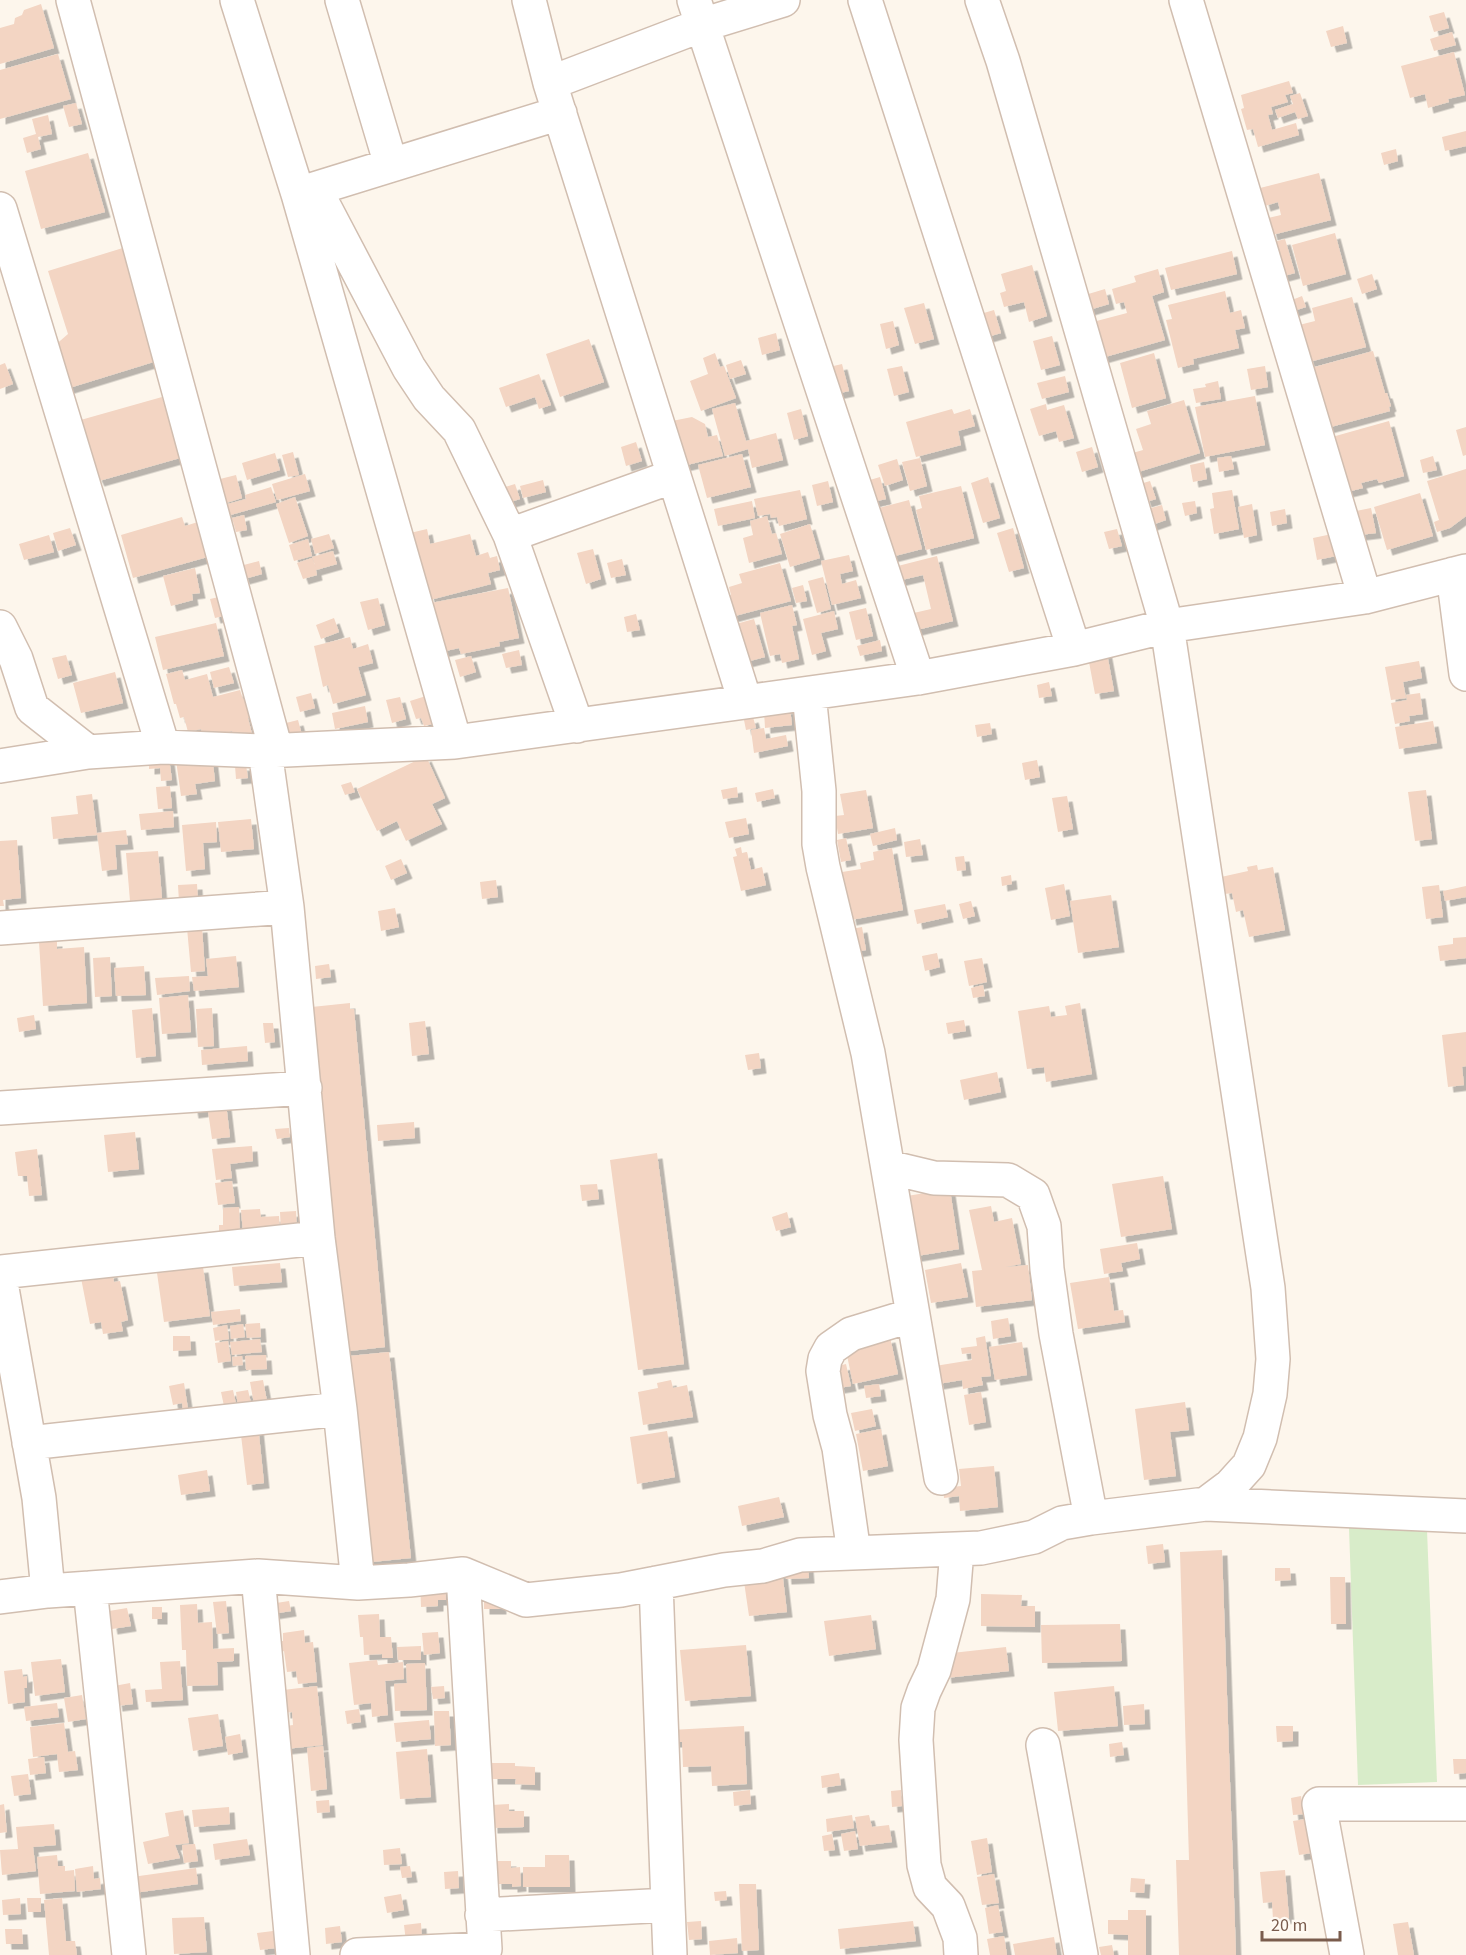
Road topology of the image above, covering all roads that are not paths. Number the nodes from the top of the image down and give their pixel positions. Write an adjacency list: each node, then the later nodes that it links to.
1 (73, 0): 29 (street)
2 (237, 0): 13 (street)
3 (342, 0): 12 (street)
4 (529, 0): 10 (street)
5 (783, 0): 9 (street)
6 (865, 0): 21 (street)
7 (982, 0): 19 (street)
8 (1186, 0): 18 (street)
9 (698, 12): 10 (street); 23 (street)
10 (550, 83): 11 (street)
11 (560, 113): 12 (street); 15 (street)
12 (391, 165): 13 (street)
13 (307, 191): 16 (street); 27 (street)
14 (0, 209): 28 (street)
15 (674, 476): 16 (street); 25 (street)
16 (510, 535): 26 (street)
17 (1459, 573): 18 (street); 22 (street)
18 (1365, 597): 19 (street)
19 (1167, 626): 21 (street); 44 (street)
20 (0, 627): 30 (street)
21 (1074, 649): 23 (street)
22 (1466, 674)
23 (918, 678): 24 (street)
24 (809, 694): 25 (street); 36 (street)
25 (745, 701): 26 (street)
26 (577, 726): 27 (street)
27 (456, 742): 29 (street)
28 (163, 747): 29 (street); 30 (street)
29 (270, 750): 32 (street)
30 (88, 752): 31 (street)
31 (0, 766)
32 (286, 907): 33 (street); 34 (street)
33 (0, 928)
34 (305, 1088): 35 (street); 37 (street)
35 (0, 1108)
36 (888, 1167): 40 (street); 46 (street)
37 (318, 1238): 38 (street); 41 (street)
38 (0, 1272)
39 (0, 1277): 42 (street)
40 (912, 1315): 43 (street); 48 (street)
41 (340, 1409): 42 (street); 51 (street)
42 (29, 1443): 54 (street)
43 (940, 1478)
44 (1206, 1504): 45 (street); 46 (street)
45 (1466, 1516)
46 (1091, 1518): 47 (street)
47 (957, 1550): 48 (street); 65 (street)
48 (854, 1553): 52 (street)
49 (463, 1574): 51 (street); 52 (street); 59 (street)
50 (258, 1576): 51 (street); 53 (street); 62 (street)
51 (358, 1583)
52 (656, 1583): 58 (street)
53 (90, 1588): 54 (street); 61 (street)
54 (48, 1591): 55 (street)
55 (0, 1597)
56 (1043, 1745): 66 (street)
57 (1466, 1804): 67 (street)
58 (668, 1905): 59 (street); 64 (street)
59 (482, 1915): 60 (street)
60 (485, 1952): 63 (street)
61 (129, 1955)
62 (293, 1955)
63 (357, 1955)
64 (670, 1955)
65 (961, 1955)
66 (1081, 1955)
67 (1347, 1955)

